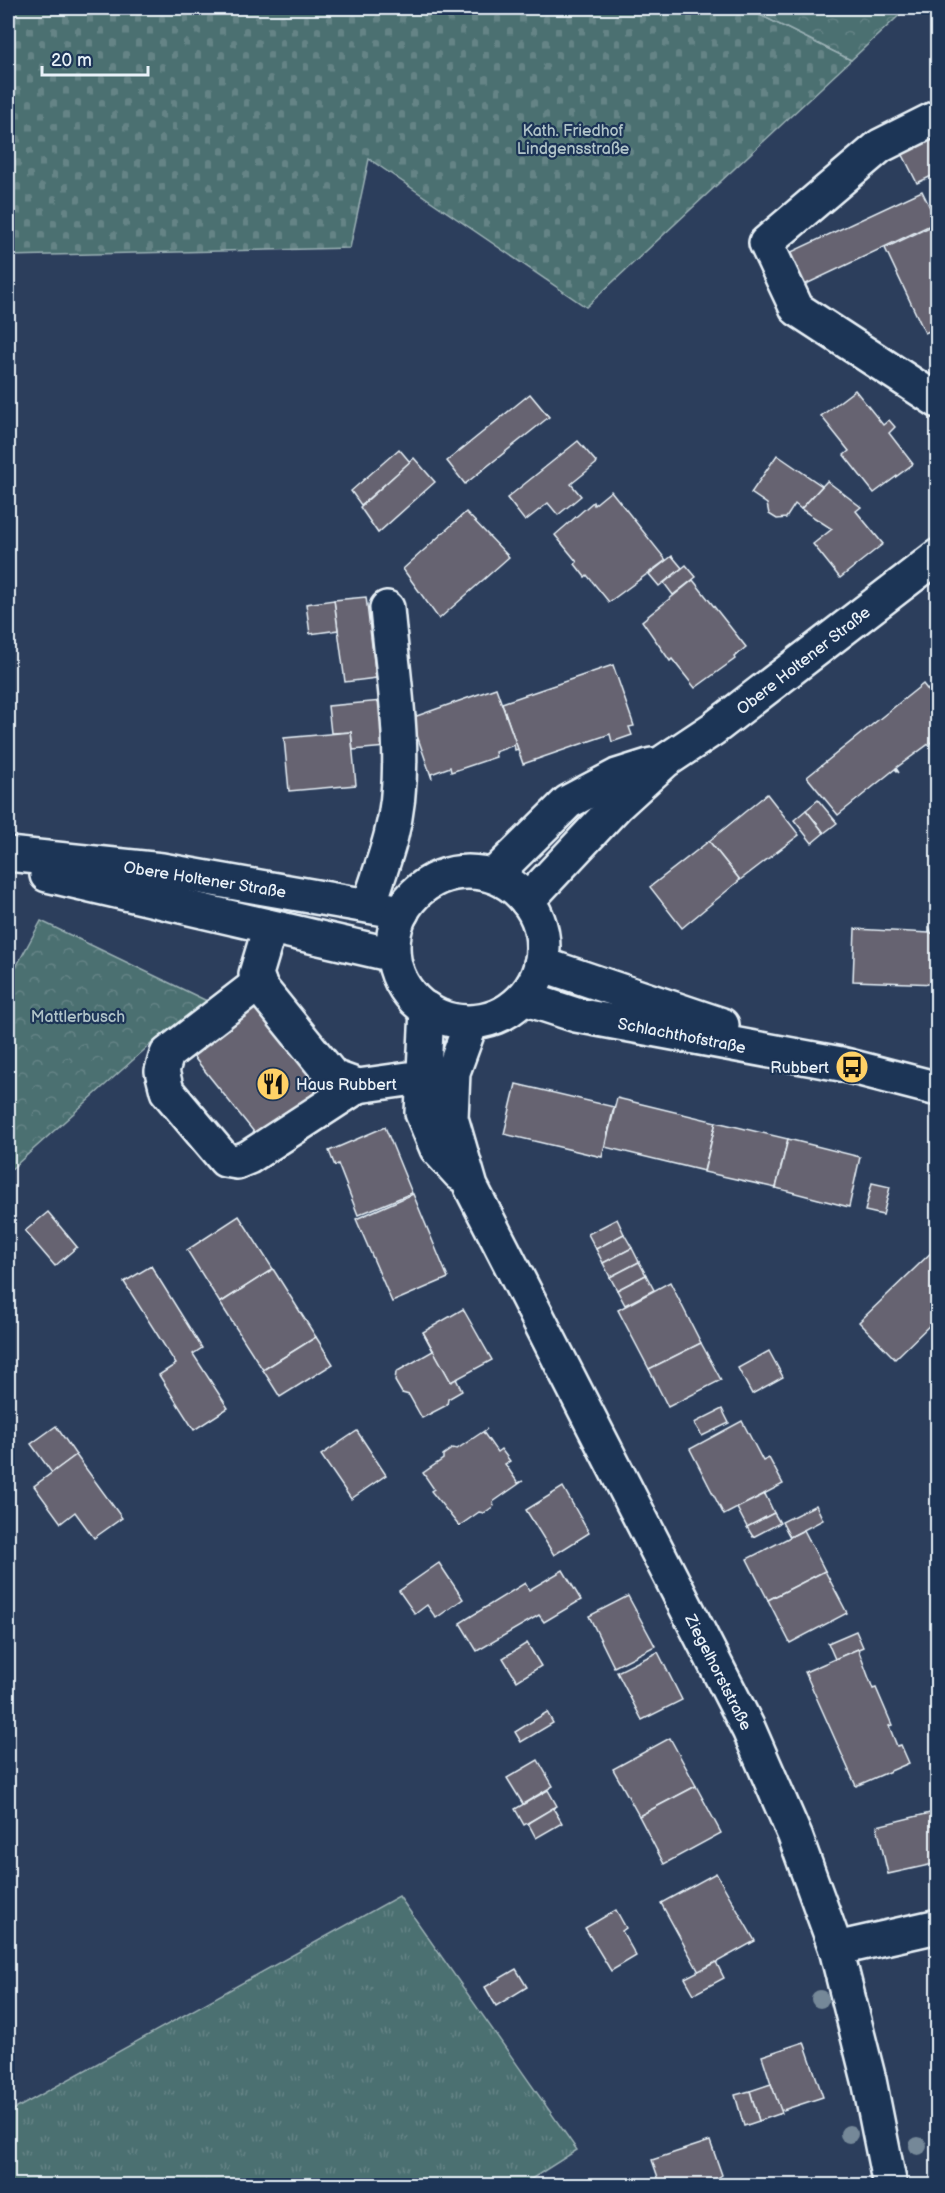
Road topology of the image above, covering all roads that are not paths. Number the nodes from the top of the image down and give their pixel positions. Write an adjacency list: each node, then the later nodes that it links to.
1 (938, 117): 2 (street)
2 (938, 401)
3 (938, 556): 5 (street, Obere Holtener Straße)
4 (387, 608): 10 (street)
5 (666, 761): 8 (street, Obere Holtener Straße); 9 (street, Obere Holtener Straße)
6 (8, 854): 10 (street, Obere Holtener Straße)
7 (8, 865): 12 (street, Obere Holtener Straße)
8 (494, 875): 9 (street); 11 (street)
9 (527, 901): 14 (street)
10 (369, 906): 11 (street, Obere Holtener Straße)
11 (402, 912): 13 (street)
12 (270, 927): 13 (street, Obere Holtener Straße); 15 (street)
13 (393, 955): 17 (street)
14 (541, 964): 16 (street); 19 (street, Schlachthofstraße)
15 (259, 983): 21 (street); 21 (street)
16 (525, 998): 18 (street); 19 (street, Schlachthofstraße)
17 (427, 1009): 18 (street); 20 (street, Ziegelhorststraße)
18 (471, 1023): 23 (street, Ziegelhorststraße)
19 (841, 1064): 22 (street, Schlachthofstraße)
20 (422, 1077): 21 (street); 23 (street, Ziegelhorststraße)
21 (358, 1086)
22 (938, 1089)
23 (471, 1187): 25 (street, Ziegelhorststraße)
24 (938, 1926): 25 (street)
25 (836, 1949): 26 (street, Ziegelhorststraße)
26 (890, 2186)

